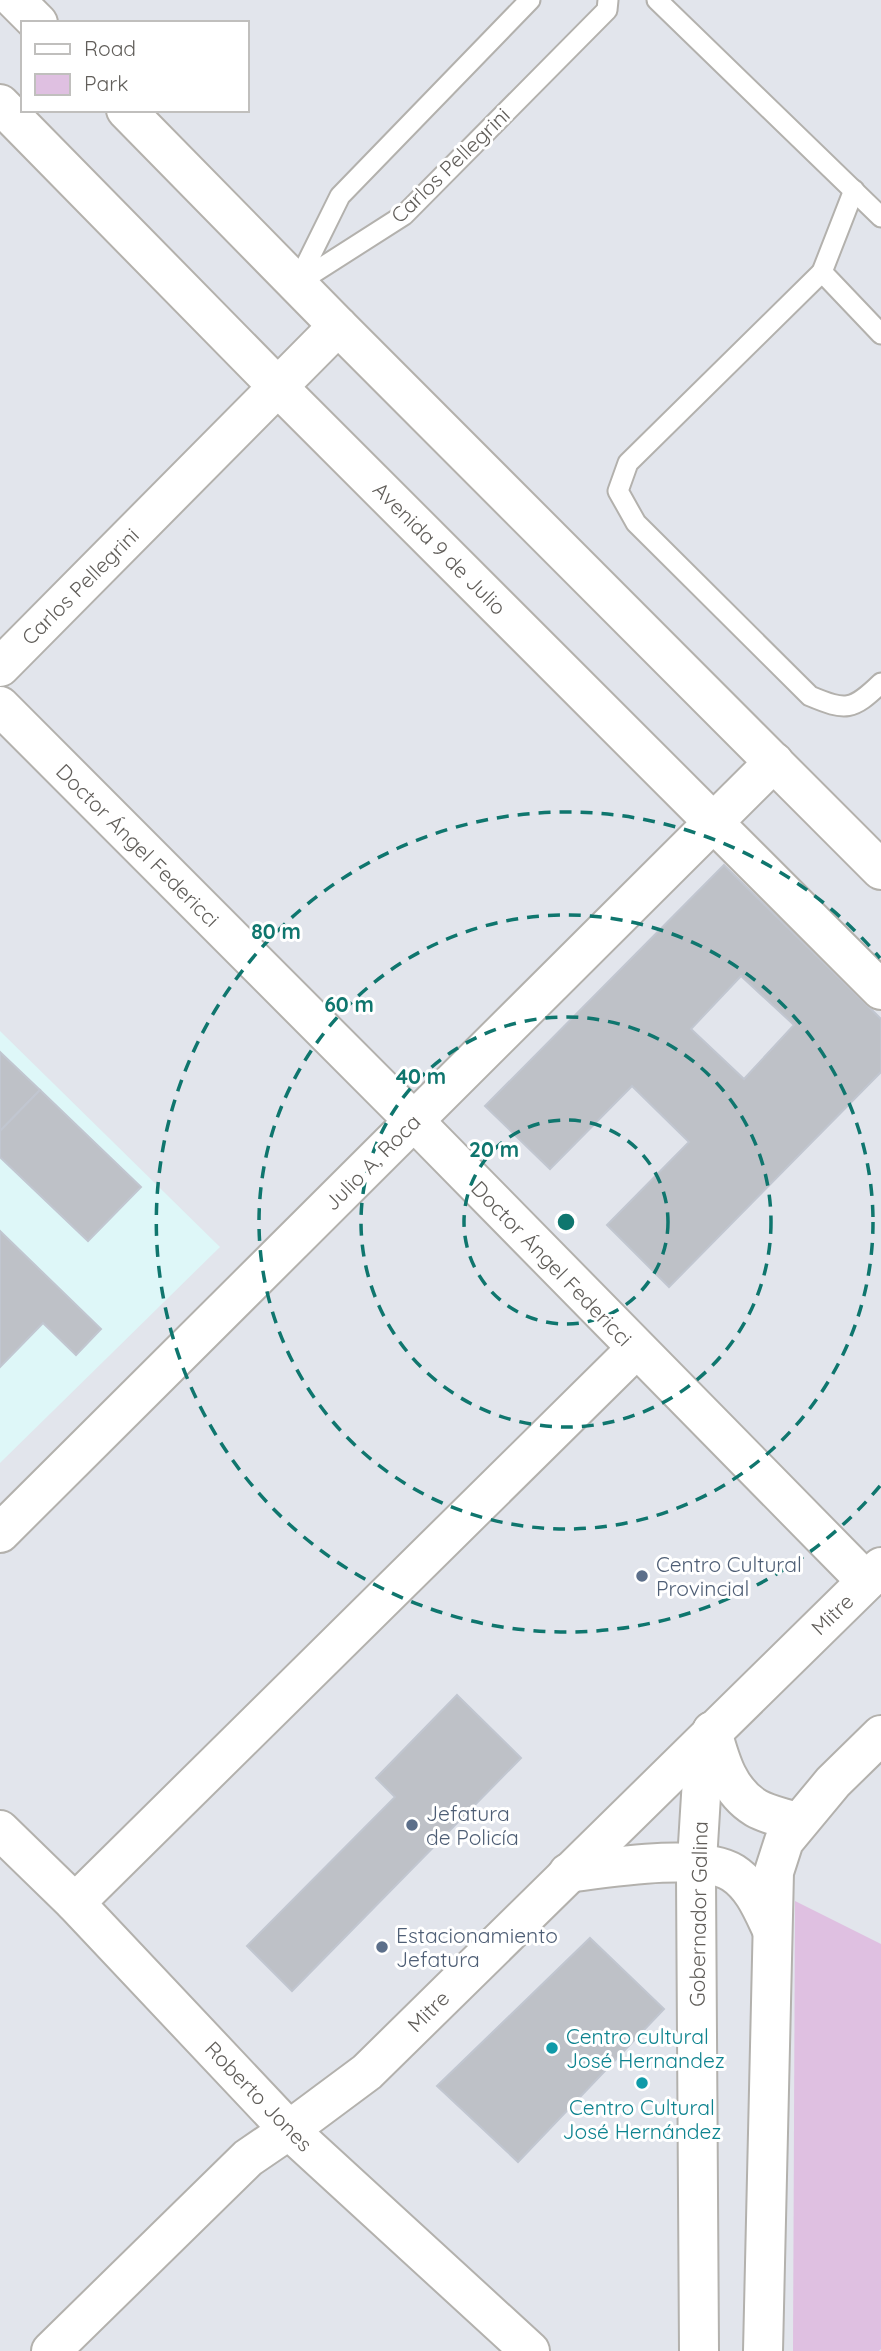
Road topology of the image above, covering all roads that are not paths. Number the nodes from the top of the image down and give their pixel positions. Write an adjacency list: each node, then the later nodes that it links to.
1 (15, 0): 5 (street)
2 (530, 0): 11 (lane)
3 (608, 0): 11 (lane, Carlos Pellegrini)
4 (657, 0): 8 (lane)
5 (36, 21)
6 (0, 104): 14 (street, Avenida 9 de Julio)
7 (128, 112): 11 (street)
8 (854, 190): 9 (lane); 10 (lane)
9 (881, 217)
10 (822, 272): 13 (lane); 16 (lane)
11 (296, 284): 12 (street)
12 (338, 326): 14 (street, Carlos Pellegrini); 18 (street)
13 (881, 334)
14 (278, 387): 15 (street, Carlos Pellegrini); 19 (street, Avenida 9 de Julio)
15 (0, 667)
16 (881, 684)
17 (0, 706): 22 (street, Doctor Ángel Federicci)
18 (774, 762): 19 (street, Julio A, Roca); 20 (street)
19 (713, 822): 21 (street, Avenida 9 de Julio); 22 (street, Julio A, Roca)
20 (881, 870)
21 (881, 990)
22 (414, 1121): 23 (street, Doctor Ángel Federicci); 24 (street, Julio A, Roca)
23 (636, 1349): 25 (street, Doctor Ángel Federicci); 32 (street)
24 (0, 1533)
25 (874, 1574): 26 (street, Mitre)
26 (712, 1731): 29 (street); 30 (street, Gobernador Galina); 31 (street, Mitre)
27 (881, 1735): 29 (street)
28 (0, 1829): 32 (street, Roberto Jones)
29 (791, 1832): 33 (street)
30 (696, 1863): 31 (street); 33 (street); 37 (street, Gobernador Galina)
31 (568, 1874): 34 (street, Mitre)
32 (75, 1903): 34 (street, Roberto Jones)
33 (772, 1930): 38 (street)
34 (289, 2130): 35 (street, Mitre); 36 (street, Roberto Jones)
35 (51, 2351)
36 (530, 2351)
37 (699, 2351)
38 (763, 2351)

